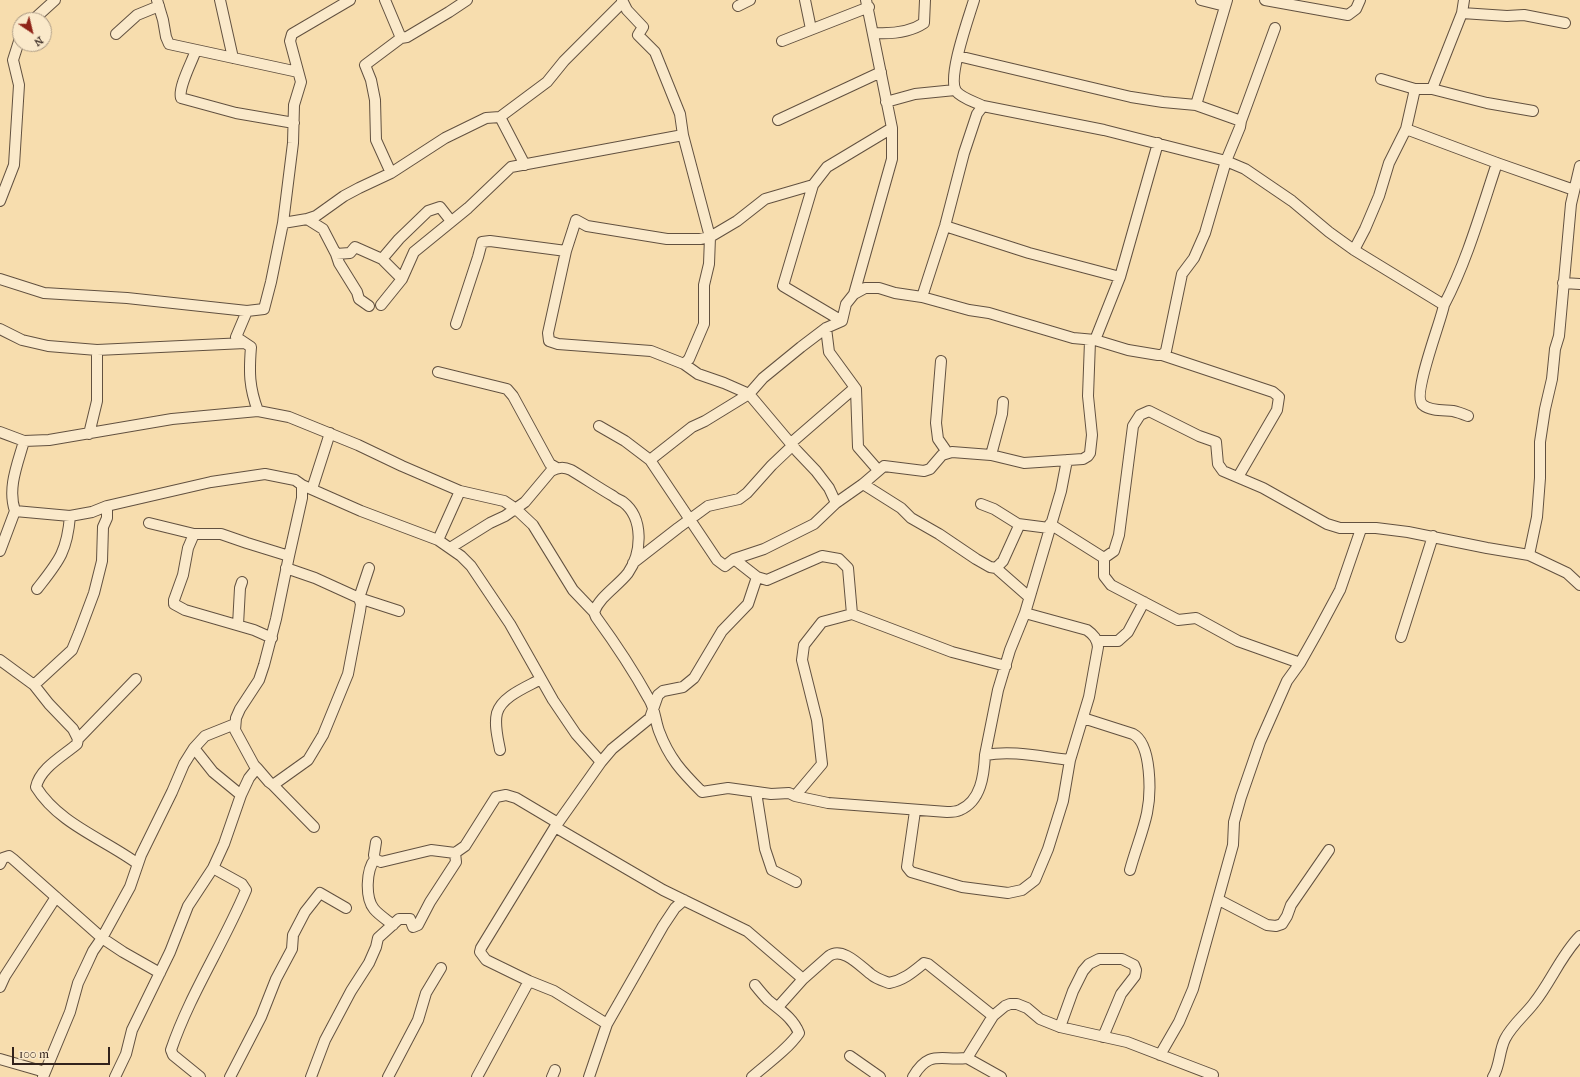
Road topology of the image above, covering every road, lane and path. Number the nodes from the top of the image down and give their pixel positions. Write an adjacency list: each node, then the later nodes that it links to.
1 (55, 0): 20 (street)
2 (220, 0): 32 (street)
3 (350, 0): 33 (street)
4 (385, 0): 27 (street)
5 (467, 0): 27 (street)
6 (750, 0): 19 (street)
7 (805, 0): 24 (street)
8 (925, 0): 25 (street)
9 (974, 0): 31 (street)
10 (1201, 0): 16 (street)
11 (1265, 0): 17 (street)
12 (1360, 0): 17 (street)
13 (1464, 0): 21 (street)
14 (622, 1): 43 (street); 49 (street)
15 (158, 3): 26 (street); 29 (street)
16 (1226, 3): 40 (street)
17 (1300, 3)
18 (868, 4): 24 (street); 25 (street)
19 (738, 6)
20 (42, 12)
21 (1462, 13): 22 (street); 37 (street)
22 (1565, 23)
23 (1275, 28): 45 (street)
24 (811, 29): 28 (street)
25 (874, 33): 34 (street)
26 (116, 34)
27 (401, 38): 55 (street)
28 (782, 41)
29 (196, 50): 32 (street); 46 (street)
30 (15, 52): 58 (street)
31 (958, 56): 38 (street); 40 (street)
32 (233, 58): 33 (street)
33 (298, 72): 46 (street)
34 (881, 72): 39 (street); 44 (street)
35 (1381, 79): 36 (street)
36 (1415, 88): 37 (street); 48 (street)
37 (1432, 89): 42 (street)
38 (955, 90): 39 (street); 41 (street)
39 (886, 102): 47 (street)
40 (1196, 105): 45 (street)
41 (983, 106): 50 (street); 62 (street)
42 (1533, 111)
43 (500, 117): 52 (street); 55 (street)
44 (778, 120)
45 (1241, 121): 51 (street)
46 (294, 124): 61 (street)
47 (892, 128): 56 (street); 73 (street)
48 (1406, 129): 53 (street); 64 (street)
49 (683, 135): 52 (street); 63 (street)
50 (1158, 143): 51 (street); 68 (street)
51 (1226, 161): 64 (street); 86 (street)
52 (525, 164): 60 (street)
53 (1497, 164): 57 (street); 76 (street)
54 (1580, 166): 57 (street)
55 (391, 173): 59 (street)
56 (813, 185): 63 (street); 79 (street)
57 (1574, 190): 71 (street)
58 (0, 201)
59 (308, 219): 61 (street); 66 (street)
60 (451, 221): 67 (street); 70 (street)
61 (283, 223): 78 (street)
62 (945, 226): 68 (street); 74 (street)
63 (710, 237): 65 (street); 88 (street)
64 (1354, 250): 76 (street)
65 (566, 251): 80 (street); 88 (street)
66 (336, 254): 67 (street); 77 (street)
67 (382, 259): 70 (street)
68 (1120, 277): 83 (street)
69 (0, 279): 78 (street)
70 (402, 280): 75 (street)
71 (1563, 283): 72 (street); 128 (street)
72 (1580, 284)
73 (854, 294): 74 (street); 79 (street)
74 (922, 297): 83 (street)
75 (381, 305)
76 (1444, 305): 94 (street)
77 (369, 306)
78 (247, 310): 84 (street)
79 (842, 321): 81 (street)
80 (456, 324)
81 (826, 328): 90 (street); 91 (street)
82 (0, 329): 85 (street)
83 (1092, 341): 86 (street); 104 (street)
84 (246, 343): 85 (street); 93 (street)
85 (97, 350): 98 (street)
86 (1162, 355): 107 (street)
87 (941, 361): 101 (street)
88 (684, 364): 91 (street)
89 (438, 372): 105 (street)
90 (856, 390): 100 (street); 106 (street)
91 (749, 394): 100 (street); 103 (street)
92 (1003, 402): 102 (street)
93 (258, 411): 97 (street); 98 (street)
94 (1468, 416)
95 (599, 426): 103 (street)
96 (0, 432): 99 (street)
97 (330, 433): 110 (street); 111 (street)
98 (89, 434): 99 (street)
99 (24, 441): 116 (street)
100 (792, 446): 112 (street); 118 (street)
101 (947, 452): 102 (street); 106 (street)
102 (991, 455): 104 (street)
103 (650, 460): 118 (street)
104 (1067, 460): 121 (street)
105 (557, 468): 115 (street); 132 (street)
106 (878, 470): 109 (street)
107 (1238, 477): 122 (street); 130 (street)
108 (302, 484): 110 (street); 114 (street); 129 (street)
109 (863, 484): 112 (street); 135 (street)
110 (312, 489): 125 (street)
111 (460, 491): 115 (street); 125 (street)
112 (836, 503): 131 (street)
113 (980, 504): 120 (street)
114 (108, 506): 117 (street); 156 (street)
115 (516, 509): 126 (street); 144 (street)
116 (15, 511): 117 (street); 127 (street)
117 (70, 516): 139 (street)
118 (689, 519): 131 (street); 132 (street)
119 (149, 523): 123 (street)
120 (1018, 524): 121 (street); 135 (street)
121 (1050, 526): 130 (street); 140 (street)
122 (1361, 528): 124 (street); 151 (street)
123 (194, 534): 129 (street); 147 (street)
124 (1433, 536): 128 (street); 148 (street)
125 (438, 540): 126 (street)
126 (450, 548): 155 (street)
127 (0, 551)
128 (1529, 555): 138 (street)
129 (288, 556): 133 (street)
130 (1104, 558): 142 (street)
131 (734, 559): 136 (street)
132 (633, 563): 144 (street)
133 (286, 568): 141 (street); 149 (street)
134 (369, 568): 141 (street)
135 (996, 568): 140 (street)
136 (757, 577): 146 (street); 157 (street)
137 (242, 582): 147 (street)
138 (1580, 585)
139 (37, 589)
140 (1029, 597): 145 (street)
141 (359, 598): 143 (street); 167 (street)
142 (1144, 602): 150 (street); 151 (street)
143 (399, 611)
144 (594, 612): 157 (street)
145 (1025, 613): 150 (street); 153 (street)
146 (852, 614): 153 (street); 170 (street)
147 (238, 625): 149 (street)
148 (1401, 637)
149 (272, 638): 159 (street)
150 (1098, 641): 158 (street)
151 (1300, 663): 185 (street)
152 (2, 665): 156 (street)
153 (1006, 666): 163 (street)
154 (136, 679): 160 (street)
155 (541, 679): 162 (street); 165 (street)
156 (34, 685): 160 (street)
157 (654, 708): 165 (street); 168 (street)
158 (1083, 718): 164 (street); 181 (street)
159 (234, 724): 161 (street); 166 (street)
160 (78, 739): 179 (street)
161 (194, 748): 169 (street); 179 (street)
162 (500, 750)
163 (985, 755): 164 (street); 171 (street)
164 (1070, 760): 171 (street)
165 (601, 762): 172 (street)
166 (257, 768): 167 (street); 169 (street)
167 (273, 785): 173 (street)
168 (756, 792): 170 (street); 182 (street)
169 (241, 795): 180 (street)
170 (795, 796): 171 (street)
171 (914, 811)
172 (557, 825): 176 (street); 184 (street); 193 (street)
173 (314, 828)
174 (376, 842): 177 (street)
175 (1329, 850): 185 (street)
176 (455, 853): 177 (street); 187 (street)
177 (375, 859): 187 (street)
178 (0, 864): 183 (street)
179 (138, 864): 189 (street)
180 (213, 868): 191 (street); 209 (street)
181 (1130, 870)
182 (796, 882)
183 (56, 897): 189 (street); 195 (street)
184 (684, 900): 192 (street); 198 (street)
185 (1219, 900): 201 (street)
186 (346, 908): 210 (street)
187 (393, 925): 211 (street)
188 (1580, 936): 218 (street)
189 (102, 938): 191 (street); 205 (street)
190 (441, 968): 212 (street)
191 (160, 973): 208 (street)
192 (803, 979): 196 (street); 197 (street)
193 (529, 981): 198 (street); 213 (street)
194 (754, 985): 196 (street)
195 (0, 987)
196 (778, 1006): 207 (street)
197 (993, 1016): 199 (street); 203 (street)
198 (607, 1024): 214 (street)
199 (1060, 1027): 200 (street); 200 (street)
200 (1103, 1037): 201 (street)
201 (1160, 1055): 206 (street)
202 (850, 1056): 215 (street)
203 (967, 1058): 216 (street); 217 (street)
204 (0, 1059): 205 (street)
205 (44, 1075)
206 (1213, 1075)
207 (755, 1076)
208 (115, 1077)
209 (200, 1077)
210 (230, 1077)
211 (311, 1077)
212 (388, 1077)
213 (477, 1077)
214 (589, 1077)
215 (880, 1077)
216 (914, 1077)
217 (1001, 1077)
218 (1493, 1077)

